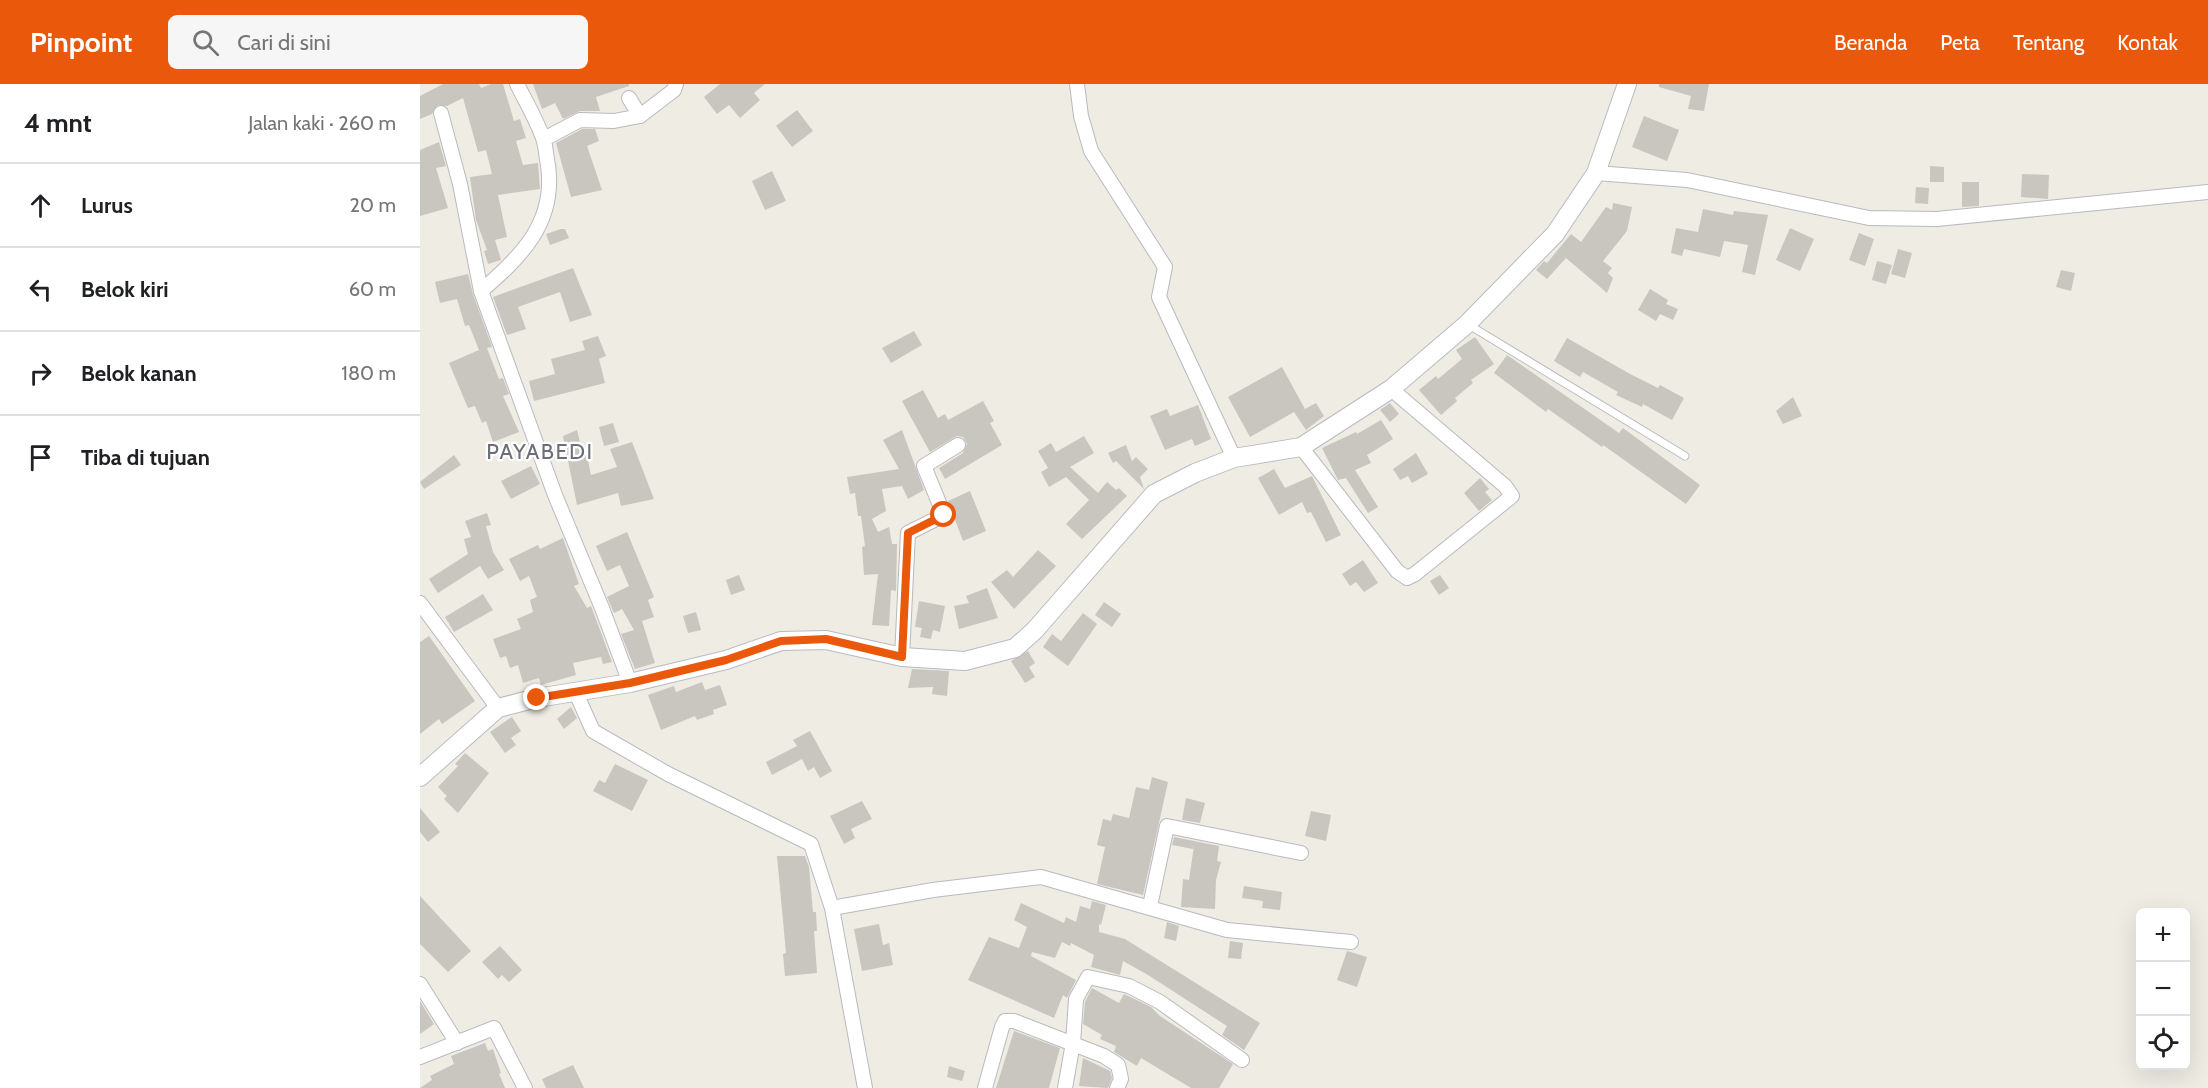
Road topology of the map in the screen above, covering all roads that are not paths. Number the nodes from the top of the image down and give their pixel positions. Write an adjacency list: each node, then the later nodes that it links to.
1 (517, 84): 8 (street)
2 (676, 84): 7 (street)
3 (1077, 84): 17 (street)
4 (1627, 84): 9 (street)
5 (630, 98): 7 (street)
6 (441, 113): 11 (street)
7 (640, 116): 8 (street)
8 (544, 139): 11 (street)
9 (1596, 173): 10 (street); 12 (street)
10 (2208, 192)
11 (481, 291): 20 (street)
12 (1467, 324): 13 (street); 16 (lane)
13 (1391, 389): 15 (street); 15 (street)
14 (958, 445): 19 (street)
15 (1301, 447): 17 (street)
16 (1685, 456)
17 (1234, 458): 19 (street)
18 (420, 603): 22 (street)
19 (902, 657): 20 (street)
20 (630, 683): 21 (street)
21 (576, 693): 22 (street); 26 (street)
22 (498, 708): 23 (street)
23 (420, 777)
24 (1301, 853): 25 (street)
25 (1150, 906): 26 (street); 27 (street)
26 (832, 908): 34 (street)
27 (1351, 942)
28 (420, 984): 29 (street)
29 (457, 1043): 31 (street); 33 (street)
30 (1073, 1043): 32 (street); 35 (street); 36 (street); 37 (street)
31 (420, 1058)
32 (1242, 1060)
33 (525, 1088)
34 (865, 1088)
35 (985, 1088)
36 (1065, 1088)
37 (1117, 1088)

